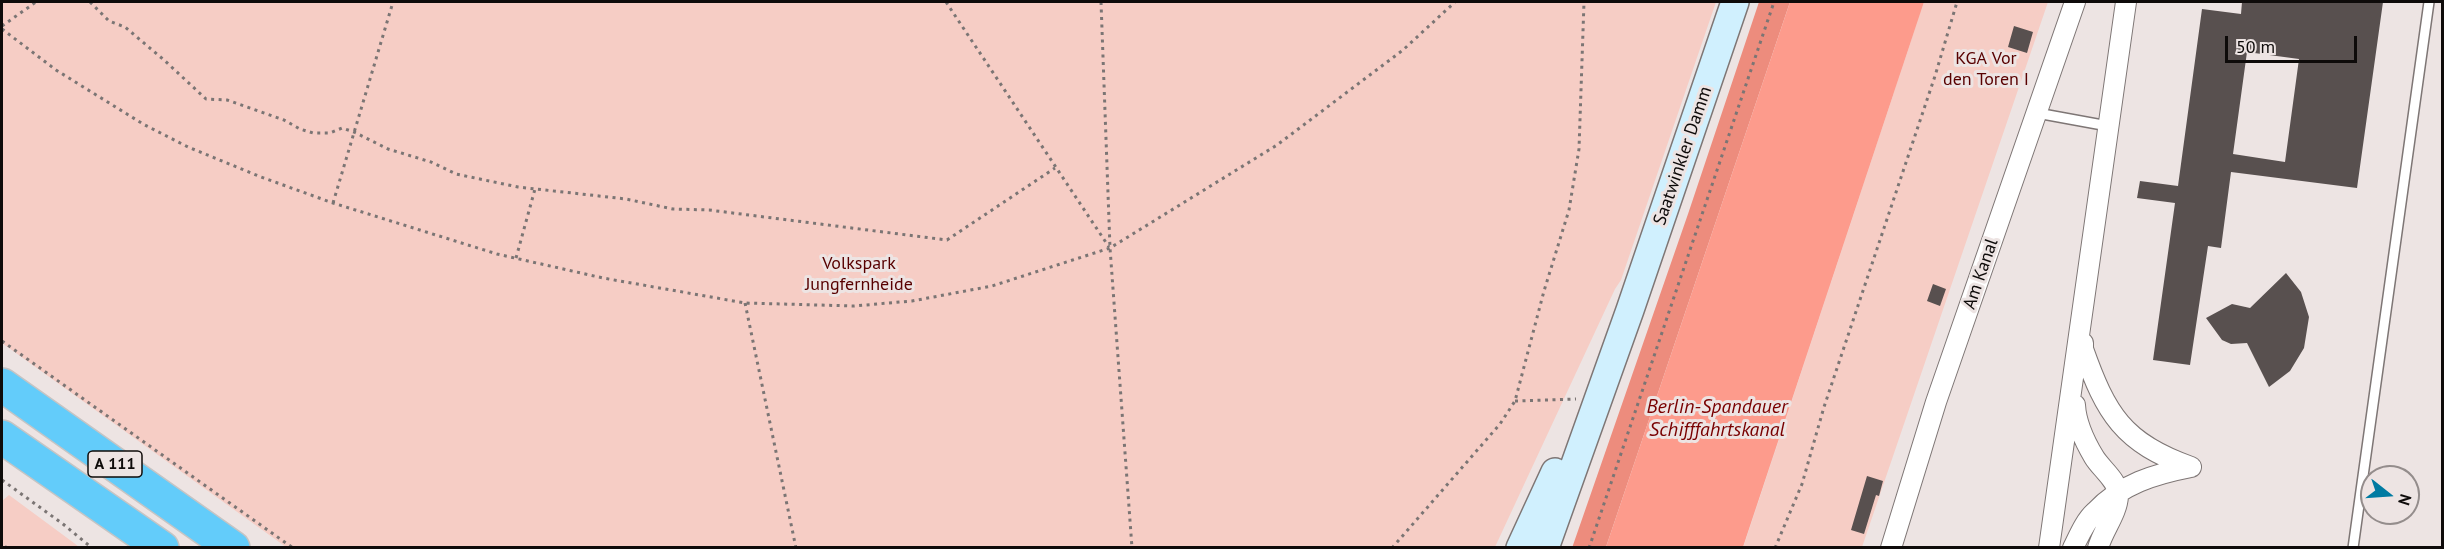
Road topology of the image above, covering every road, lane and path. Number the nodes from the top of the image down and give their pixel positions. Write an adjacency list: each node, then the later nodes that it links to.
1 (36, 2): 14 (path)
2 (90, 2): 17 (path)
3 (393, 2): 17 (path)
4 (945, 2): 18 (path)
5 (1101, 2): 21 (path)
6 (1455, 2): 21 (path)
7 (1584, 2): 30 (path)
8 (1735, 2): 24 (main road, Saatwinkler Damm)
9 (1774, 2): 44 (path)
10 (1957, 2): 45 (path)
11 (2075, 2): 15 (street, Am Kanal)
12 (2127, 2): 16 (street)
13 (2429, 2): 50 (lane)
14 (2, 28): 20 (path)
15 (2037, 113): 16 (lane); 46 (street, Am Kanal)
16 (2110, 126): 25 (street)
17 (354, 132): 19 (path); 20 (path)
18 (1055, 168): 19 (path); 21 (path)
19 (535, 189): 22 (path)
20 (333, 203): 22 (path)
21 (1110, 248): 23 (path); 40 (path)
22 (516, 258): 23 (path)
23 (745, 303): 39 (path)
24 (1630, 310): 42 (main road, Saatwinkler Damm); 43 (main road, Saatwinkler Damm)
25 (2083, 312): 27 (street); 33 (street)
26 (2, 341): 38 (path)
27 (2074, 378): 33 (street); 47 (street)
28 (2, 385): 35 (highway, A 111)
29 (1576, 399): 30 (path)
30 (1515, 401): 41 (path)
31 (2, 437): 34 (highway, A 111)
32 (2, 480): 36 (path)
33 (2119, 492): 48 (street); 49 (street)
34 (127, 536): 37 (highway, A 111)
35 (232, 546)
36 (92, 548)
37 (162, 548)
38 (293, 548)
39 (796, 548)
40 (1132, 548)
41 (1392, 548)
42 (1520, 548)
43 (1545, 548)
44 (1589, 548)
45 (1775, 548)
46 (1891, 548)
47 (2049, 548)
48 (2073, 548)
49 (2098, 548)
50 (2354, 548)

